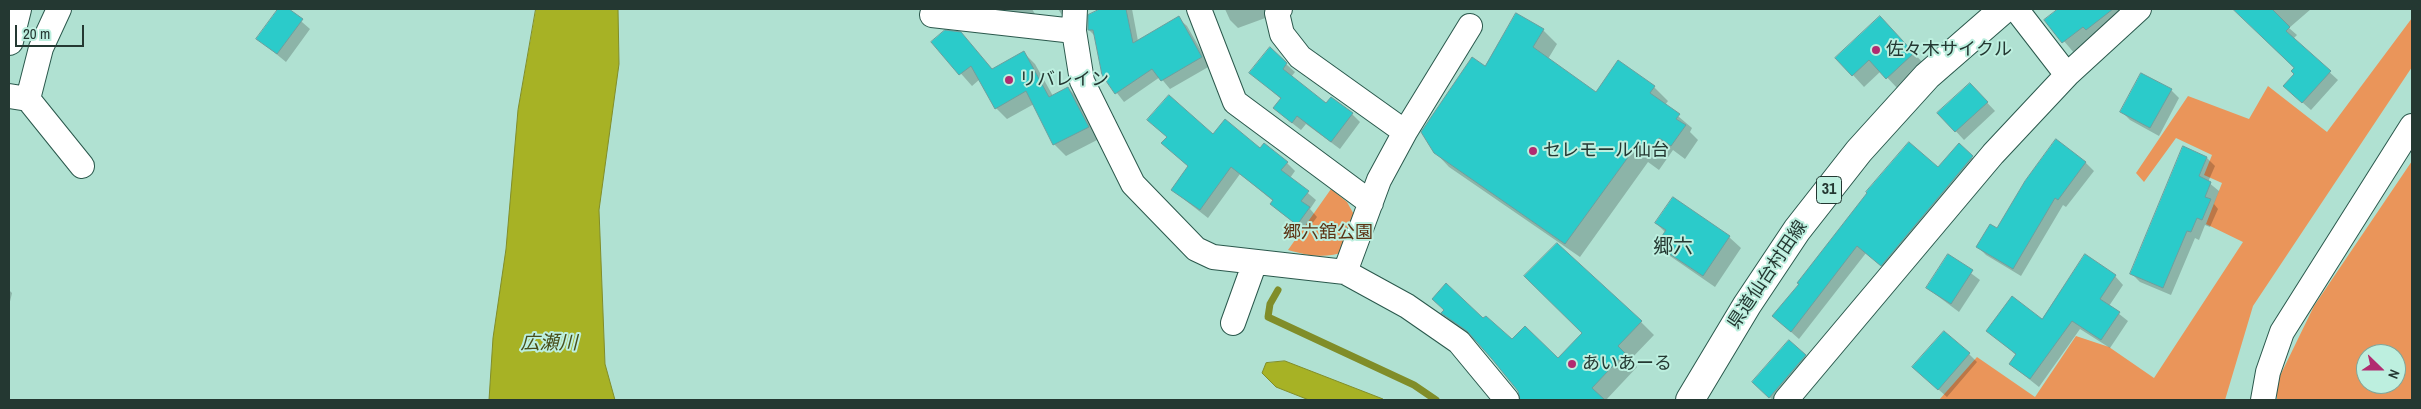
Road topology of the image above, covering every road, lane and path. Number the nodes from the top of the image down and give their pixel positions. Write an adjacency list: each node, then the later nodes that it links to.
1 (17, 9): 11 (main road)
2 (59, 9): 13 (street)
3 (1200, 9): 17 (street)
4 (1280, 9): 15 (street)
5 (2004, 9): 22 (main road, 県道仙台村田線 / 31)
6 (2016, 9): 12 (street)
7 (2139, 9): 12 (street)
8 (932, 15): 9 (street)
9 (1075, 20): 18 (street)
10 (1470, 26): 15 (street)
11 (9, 41)
12 (2067, 75): 23 (street)
13 (18, 98): 16 (street)
14 (2412, 128): 24 (street)
15 (1405, 132): 17 (street)
16 (82, 166)
17 (1370, 203): 19 (street)
18 (1255, 262): 19 (street); 20 (street)
19 (1345, 272): 21 (street)
20 (1233, 323)
21 (1507, 400)
22 (1690, 400)
23 (1786, 400)
24 (2263, 400)

